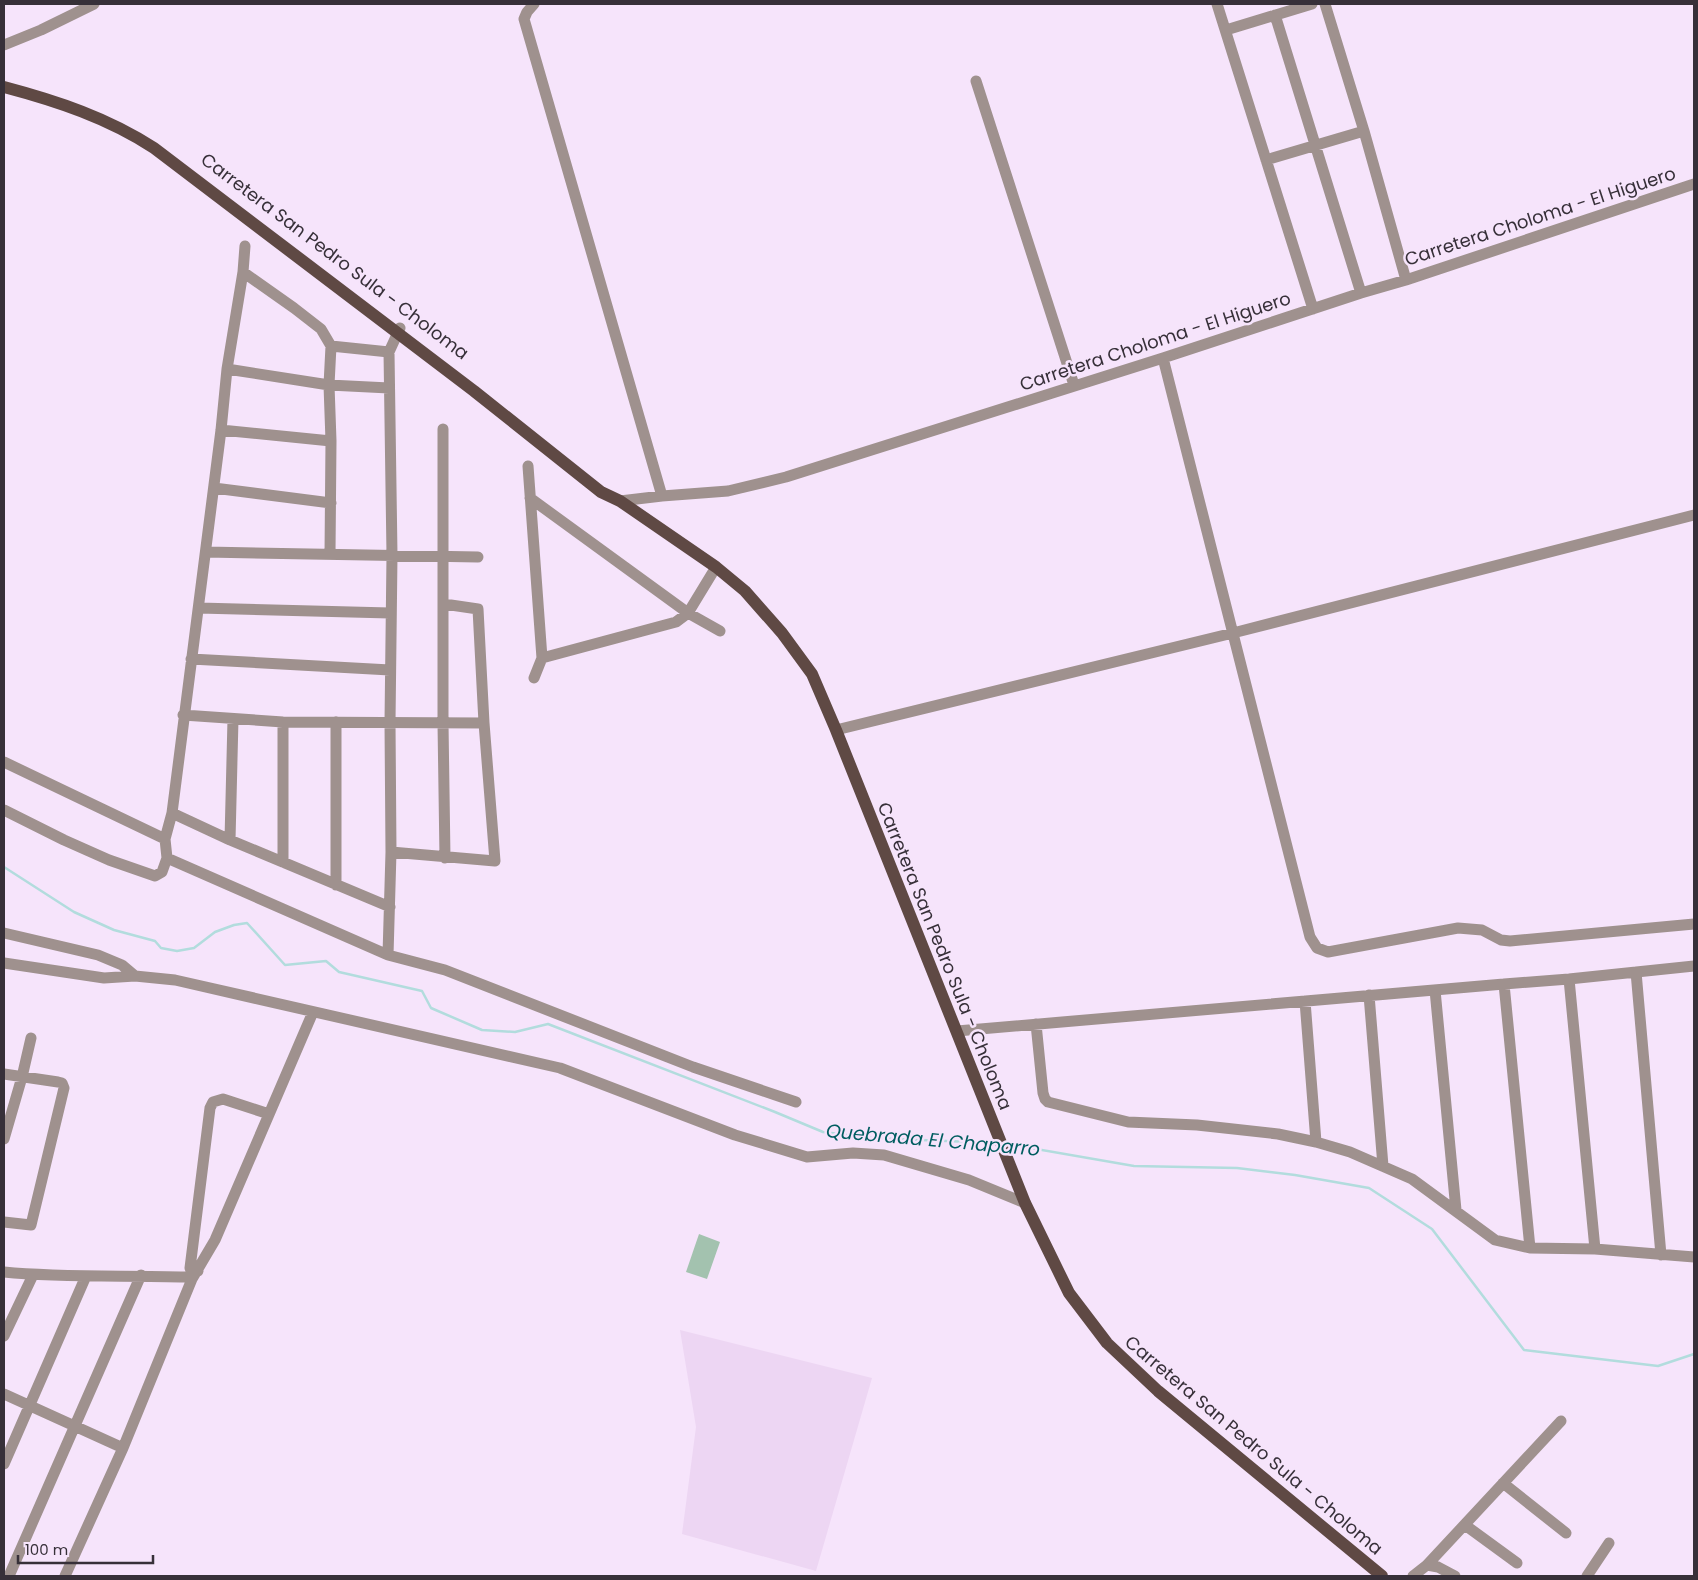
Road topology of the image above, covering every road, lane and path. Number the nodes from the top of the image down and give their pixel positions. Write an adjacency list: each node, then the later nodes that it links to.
1 (94, 4): 8 (street)
2 (534, 4): 34 (street)
3 (1217, 4): 7 (street)
4 (1312, 4): 6 (street)
5 (1325, 4): 12 (street)
6 (1275, 15): 7 (street); 13 (street)
7 (1226, 30): 14 (street)
8 (4, 45)
9 (4, 80): 21 (main road, Carretera San Pedro Sula - Choloma)
10 (976, 81): 27 (street)
11 (4, 87): 21 (main road, Carretera San Pedro Sula - Choloma)
12 (1364, 131): 13 (street); 18 (street)
13 (1316, 146): 14 (street); 19 (street)
14 (1266, 160): 20 (street)
15 (1694, 184): 18 (street, Carretera Choloma - El Higuero)
16 (245, 246): 17 (street)
17 (243, 272): 22 (street); 25 (street)
18 (1406, 280): 19 (street, Carretera Choloma - El Higuero)
19 (1361, 292): 20 (street, Carretera Choloma - El Higuero)
20 (1312, 309): 24 (street, Carretera Choloma - El Higuero)
21 (399, 331): 23 (street); 36 (main road, Carretera San Pedro Sula - Choloma)
22 (331, 346): 23 (street); 26 (street)
23 (389, 352): 28 (street)
24 (1163, 358): 27 (street, Carretera Choloma - El Higuero); 50 (street)
25 (227, 369): 26 (street); 30 (street)
26 (329, 385): 28 (street); 31 (street)
27 (1074, 385): 34 (street, Carretera Choloma - El Higuero)
28 (389, 388): 41 (street)
29 (443, 429): 42 (street)
30 (222, 430): 31 (street); 33 (street)
31 (331, 441): 37 (street)
32 (528, 466): 35 (street)
33 (214, 488): 37 (street); 39 (street)
34 (662, 496): 36 (street, Carretera Choloma - El Higuero)
35 (530, 498): 48 (street); 51 (street)
36 (620, 502): 44 (main road, Carretera San Pedro Sula - Choloma)
37 (330, 503): 40 (street)
38 (1694, 515): 50 (street)
39 (206, 552): 40 (street); 46 (street)
40 (330, 554): 41 (street)
41 (392, 555): 42 (street); 47 (street)
42 (444, 556): 43 (street); 45 (street)
43 (478, 557)
44 (716, 567): 48 (street); 62 (main road, Carretera San Pedro Sula - Choloma)
45 (444, 604): 60 (street); 61 (street)
46 (199, 608): 47 (street); 52 (street)
47 (390, 613): 53 (street)
48 (688, 613): 49 (street); 51 (street)
49 (720, 631)
50 (1233, 633): 62 (street); 74 (street)
51 (542, 658): 54 (street)
52 (191, 659): 53 (street); 55 (street)
53 (390, 670): 59 (street)
54 (534, 678)
55 (183, 716): 56 (street); 65 (street)
56 (232, 718): 57 (street); 67 (street)
57 (283, 722): 58 (street); 71 (street)
58 (336, 722): 59 (street); 72 (street)
59 (390, 722): 60 (street); 68 (street)
60 (443, 723): 61 (street); 70 (street)
61 (484, 723): 70 (street)
62 (836, 730): 88 (main road, Carretera San Pedro Sula - Choloma)
63 (4, 762): 66 (street)
64 (4, 810): 69 (street)
65 (172, 813): 66 (street); 67 (street)
66 (165, 839): 69 (street)
67 (230, 840): 71 (street)
68 (391, 852): 70 (street); 73 (street)
69 (167, 858): 76 (street)
70 (445, 858)
71 (283, 862): 72 (street)
72 (336, 885): 73 (street)
73 (390, 907): 76 (street)
74 (1694, 924)
75 (4, 933): 80 (street)
76 (388, 955): 92 (street)
77 (4, 962): 80 (street)
78 (1694, 966): 79 (street)
79 (1636, 972): 81 (street); 102 (street)
80 (135, 976): 86 (street)
81 (1569, 979): 82 (street); 101 (street)
82 (1504, 984): 83 (street); 100 (street)
83 (1435, 990): 84 (street); 98 (street)
84 (1369, 995): 85 (street); 96 (street)
85 (1306, 1001): 87 (street); 95 (street)
86 (313, 1012): 93 (street); 97 (street)
87 (1036, 1024): 88 (street); 95 (street)
88 (957, 1031): 97 (main road, Carretera San Pedro Sula - Choloma)
89 (31, 1038): 91 (street)
90 (4, 1074): 91 (street)
91 (22, 1077): 94 (street); 99 (street)
92 (796, 1102)
93 (269, 1114): 107 (street); 107 (street)
94 (4, 1139)
95 (1316, 1142): 96 (street)
96 (1383, 1166): 98 (street)
97 (1025, 1203): 125 (main road, Carretera San Pedro Sula - Choloma)
98 (1456, 1210): 100 (street)
99 (4, 1222)
100 (1530, 1248): 101 (street)
101 (1594, 1249): 102 (street)
102 (1661, 1254): 103 (street)
103 (1694, 1257)
104 (4, 1272): 105 (street)
105 (33, 1275): 108 (street); 109 (street)
106 (141, 1275): 107 (street); 108 (street); 113 (street)
107 (195, 1275): 115 (street)
108 (86, 1276): 111 (street)
109 (4, 1336)
110 (4, 1394): 111 (street)
111 (29, 1404): 113 (street); 114 (street)
112 (1561, 1421): 117 (street)
113 (75, 1425): 115 (street); 123 (street)
114 (7, 1447): 116 (street)
115 (123, 1448): 124 (street)
116 (4, 1464)
117 (1503, 1483): 118 (street); 119 (street)
118 (1466, 1525): 121 (street); 122 (street)
119 (1566, 1533)
120 (1609, 1543): 128 (street)
121 (1517, 1563)
122 (1427, 1565): 126 (street); 127 (street)
123 (9, 1576)
124 (65, 1576)
125 (1382, 1576)
126 (1413, 1576)
127 (1455, 1576)
128 (1587, 1576)

